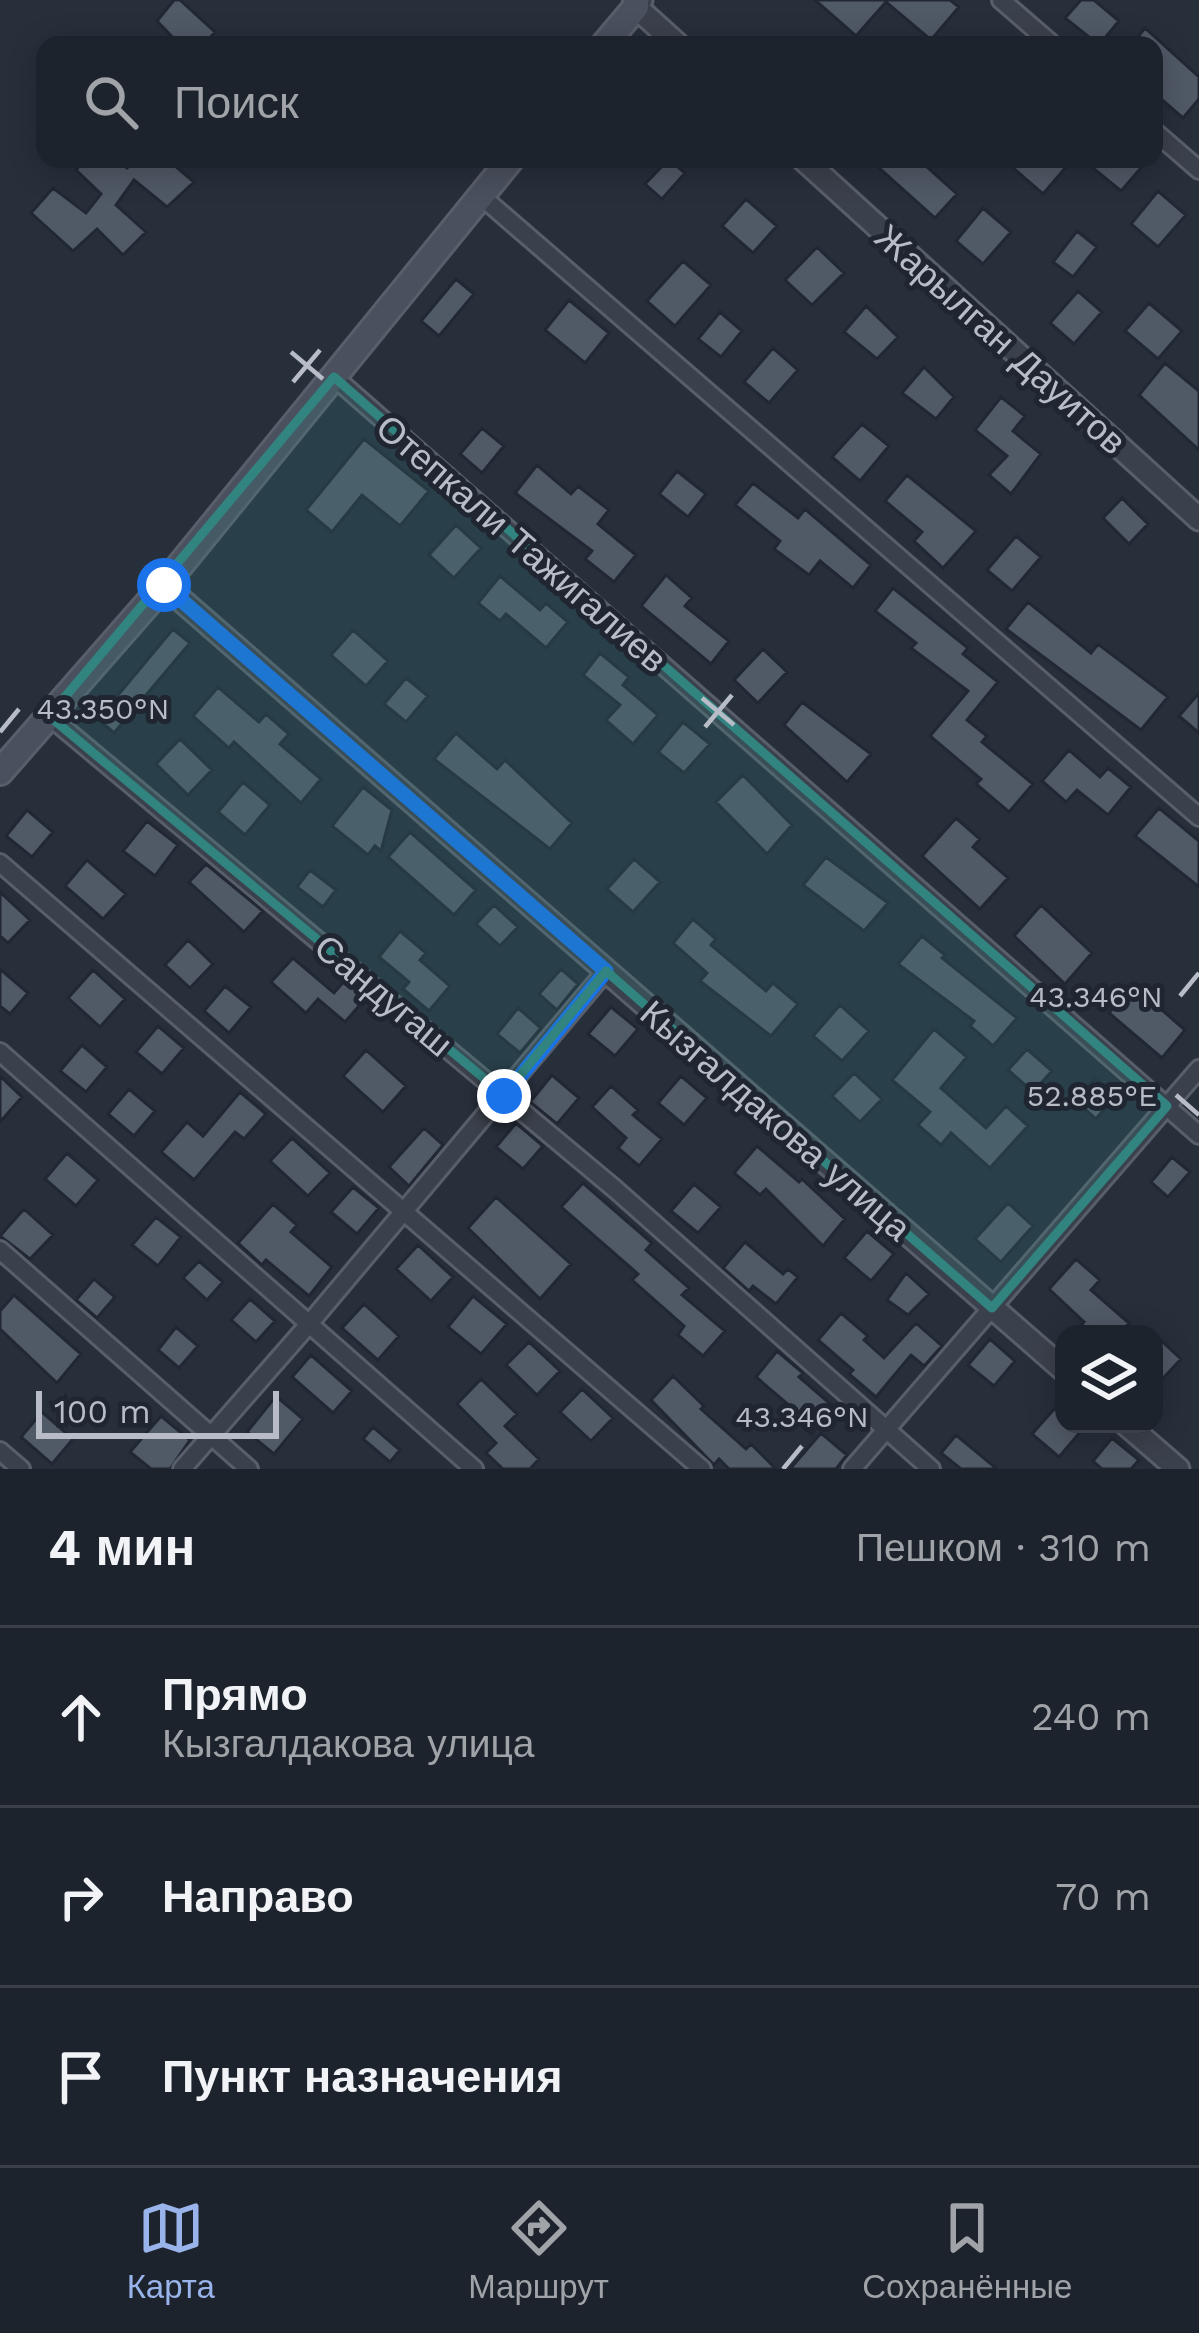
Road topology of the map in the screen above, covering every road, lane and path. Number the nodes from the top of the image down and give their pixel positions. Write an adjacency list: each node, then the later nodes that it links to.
1 (1001, 0): 5 (street)
2 (638, 2): 3 (main road); 4 (street)
3 (611, 36)
4 (670, 36)
5 (1043, 36)
6 (1163, 139): 9 (street)
7 (504, 168): 10 (main road)
8 (813, 168): 12 (street, Жарылган Дауитов)
9 (1199, 170)
10 (481, 196): 11 (main road); 16 (street)
11 (334, 377): 13 (main road); 22 (street, Отепкали Тажигалиев)
12 (1199, 519)
13 (164, 585): 14 (main road); 18 (street, Кызгалдакова улица)
14 (49, 716): 15 (main road); 21 (street, Сандугаш)
15 (0, 772)
16 (1199, 817)
17 (0, 862): 24 (street)
18 (606, 971): 21 (street); 26 (street, Кызгалдакова улица)
19 (0, 1052): 27 (street)
20 (1199, 1069): 22 (street)
21 (504, 1096): 24 (street); 29 (street, Сандугаш)
22 (1167, 1106): 23 (street, Отепкали Тажигалиев); 26 (street)
23 (1199, 1135)
24 (404, 1211): 27 (street); 37 (street)
25 (0, 1250): 31 (street)
26 (992, 1308): 28 (street, Кызгалдакова улица); 29 (street)
27 (309, 1324): 31 (street); 36 (street)
28 (1055, 1362)
29 (886, 1429): 38 (street); 39 (street, Сандугаш)
30 (1136, 1433): 40 (street)
31 (212, 1437): 34 (street); 35 (street)
32 (0, 1451): 33 (street)
33 (21, 1469)
34 (182, 1469)
35 (249, 1469)
36 (474, 1469)
37 (702, 1469)
38 (852, 1469)
39 (931, 1469)
40 (1178, 1469)

